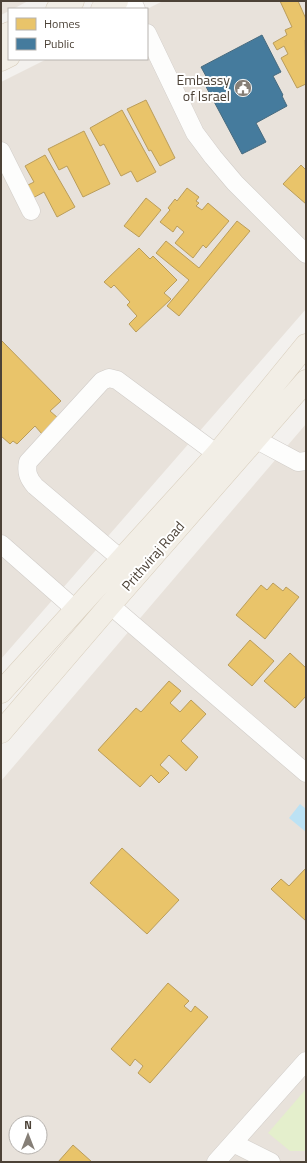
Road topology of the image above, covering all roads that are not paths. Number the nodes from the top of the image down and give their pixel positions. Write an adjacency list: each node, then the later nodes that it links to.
1 (73, 1): 3 (main road)
2 (117, 1): 4 (main road)
3 (59, 8)
4 (104, 8)
5 (148, 35): 8 (street)
6 (1, 151): 7 (street)
7 (31, 211)
8 (306, 254)
9 (306, 345): 11 (main road, Prithviraj Road)
10 (306, 381): 11 (main road, Prithviraj Road)
11 (247, 433): 12 (main road, Prithviraj Road); 13 (street); 16 (main road, Prithviraj Road)
12 (217, 454): 15 (main road, Prithviraj Road); 15 (street)
13 (306, 461)
14 (1, 544): 17 (street)
15 (121, 559): 17 (main road, Prithviraj Road)
16 (110, 605): 19 (main road, Prithviraj Road); 20 (street)
17 (76, 610): 18 (main road, Prithviraj Road)
18 (1, 692)
19 (1, 732)
20 (306, 773)
21 (306, 1061): 22 (street)
22 (233, 1143): 23 (street); 24 (street)
23 (216, 1162)
24 (271, 1162)

